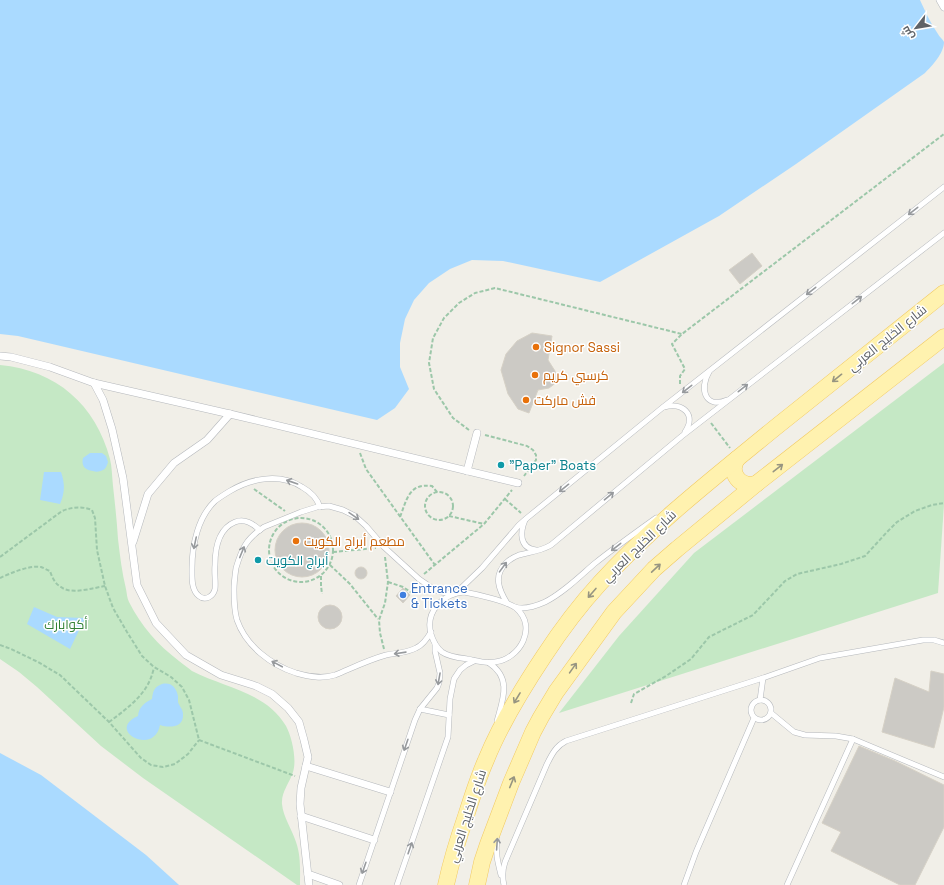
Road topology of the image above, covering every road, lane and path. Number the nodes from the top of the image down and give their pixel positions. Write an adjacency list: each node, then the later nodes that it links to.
1 (940, 0): 2 (street)
2 (944, 7)
3 (944, 134): 7 (path)
4 (944, 187): 10 (lane, one-way to 10)
5 (944, 232): 13 (lane, one-way to 5)
6 (944, 293): 20 (main road, شارع الخليج العربي, one-way to 20)
7 (682, 334): 12 (path); 17 (path)
8 (944, 337): 24 (main road, شارع الخليج العربي, one-way to 8)
9 (0, 356): 11 (street)
10 (711, 370): 12 (lane, one-way to 12); 13 (lane)
11 (94, 383): 15 (street); 38 (street)
12 (681, 393): 14 (lane)
13 (732, 397): 16 (lane)
14 (662, 408): 18 (lane); 35 (lane, one-way to 35)
15 (230, 414): 19 (street); 38 (street)
16 (706, 417): 18 (lane); 20 (path)
17 (477, 433): 21 (street); 23 (path)
18 (682, 436): 40 (lane, one-way to 18)
19 (357, 444): 21 (street); 34 (path)
20 (738, 459): 24 (main road); 25 (main road, شارع الخليج العربي)
21 (468, 471): 23 (street)
22 (245, 483): 29 (lane, one-way to 22); 33 (path); 37 (lane, one-way to 37)
23 (518, 483): 27 (path)
24 (756, 484): 78 (main road, شارع الخليج العربي, one-way to 24)
25 (705, 485): 30 (lane); 73 (main road, شارع الخليج العربي, one-way to 73)
26 (437, 492): 32 (path); 32 (path); 34 (path)
27 (505, 498): 35 (path); 36 (path)
28 (944, 503): 65 (path)
29 (320, 507): 33 (lane); 39 (lane, one-way to 39)
30 (668, 509)
31 (662, 514): 53 (lane, one-way to 53)
32 (449, 516): 36 (path)
33 (294, 517): 37 (lane); 41 (path); 45 (path)
34 (400, 517): 44 (path)
35 (527, 518): 40 (lane); 51 (lane)
36 (484, 524): 44 (path)
37 (260, 530): 59 (lane, one-way to 37)
38 (132, 544): 74 (street)
39 (384, 547): 41 (path); 47 (lane); 48 (path)
40 (542, 549): 52 (lane, one-way to 40)
41 (333, 552): 43 (path)
42 (0, 556): 49 (path)
43 (330, 565): 45 (path); 54 (path)
44 (435, 565): 47 (path)
45 (321, 576): 50 (path)
46 (0, 578): 49 (path)
47 (419, 579): 48 (path); 51 (lane)
48 (388, 582): 54 (path)
49 (105, 586): 62 (path)
50 (322, 594)
51 (454, 594): 52 (lane); 55 (lane)
52 (507, 603): 53 (lane)
53 (514, 606): 61 (lane)
54 (379, 620): 59 (path)
55 (430, 632): 56 (lane); 59 (lane, one-way to 59)
56 (435, 643): 60 (lane); 66 (lane, one-way to 66)
57 (944, 643): 63 (lane)
58 (0, 645): 70 (path)
59 (386, 656)
60 (474, 660): 61 (lane); 68 (lane)
61 (488, 663): 73 (lane)
62 (154, 667): 70 (path); 72 (path)
63 (763, 678): 64 (lane); 82 (lane)
64 (760, 700): 67 (lane); 69 (lane)
65 (631, 703)
66 (420, 709): 68 (lane); 77 (lane, one-way to 77)
67 (771, 713): 69 (lane); 71 (lane)
68 (449, 715): 86 (lane, one-way to 68)
69 (754, 718): 90 (lane)
70 (109, 722): 72 (path)
71 (853, 739): 75 (lane); 91 (lane)
72 (199, 740): 76 (path)
73 (486, 760): 87 (main road, شارع الخليج العربي)
74 (306, 766): 76 (street); 77 (street)
75 (944, 777)
76 (303, 779): 79 (street)
77 (390, 792): 80 (lane)
78 (501, 810): 82 (lane, one-way to 78); 88 (main road, شارع الخليج العربي)
79 (301, 816): 80 (street); 81 (street)
80 (374, 840): 85 (lane, one-way to 85)
81 (308, 874): 83 (street); 84 (street)
82 (502, 878): 89 (lane)
83 (309, 885)
84 (339, 885)
85 (359, 885)
86 (397, 885)
87 (446, 885)
88 (477, 885)
89 (504, 885)
90 (684, 885)
91 (787, 885)

